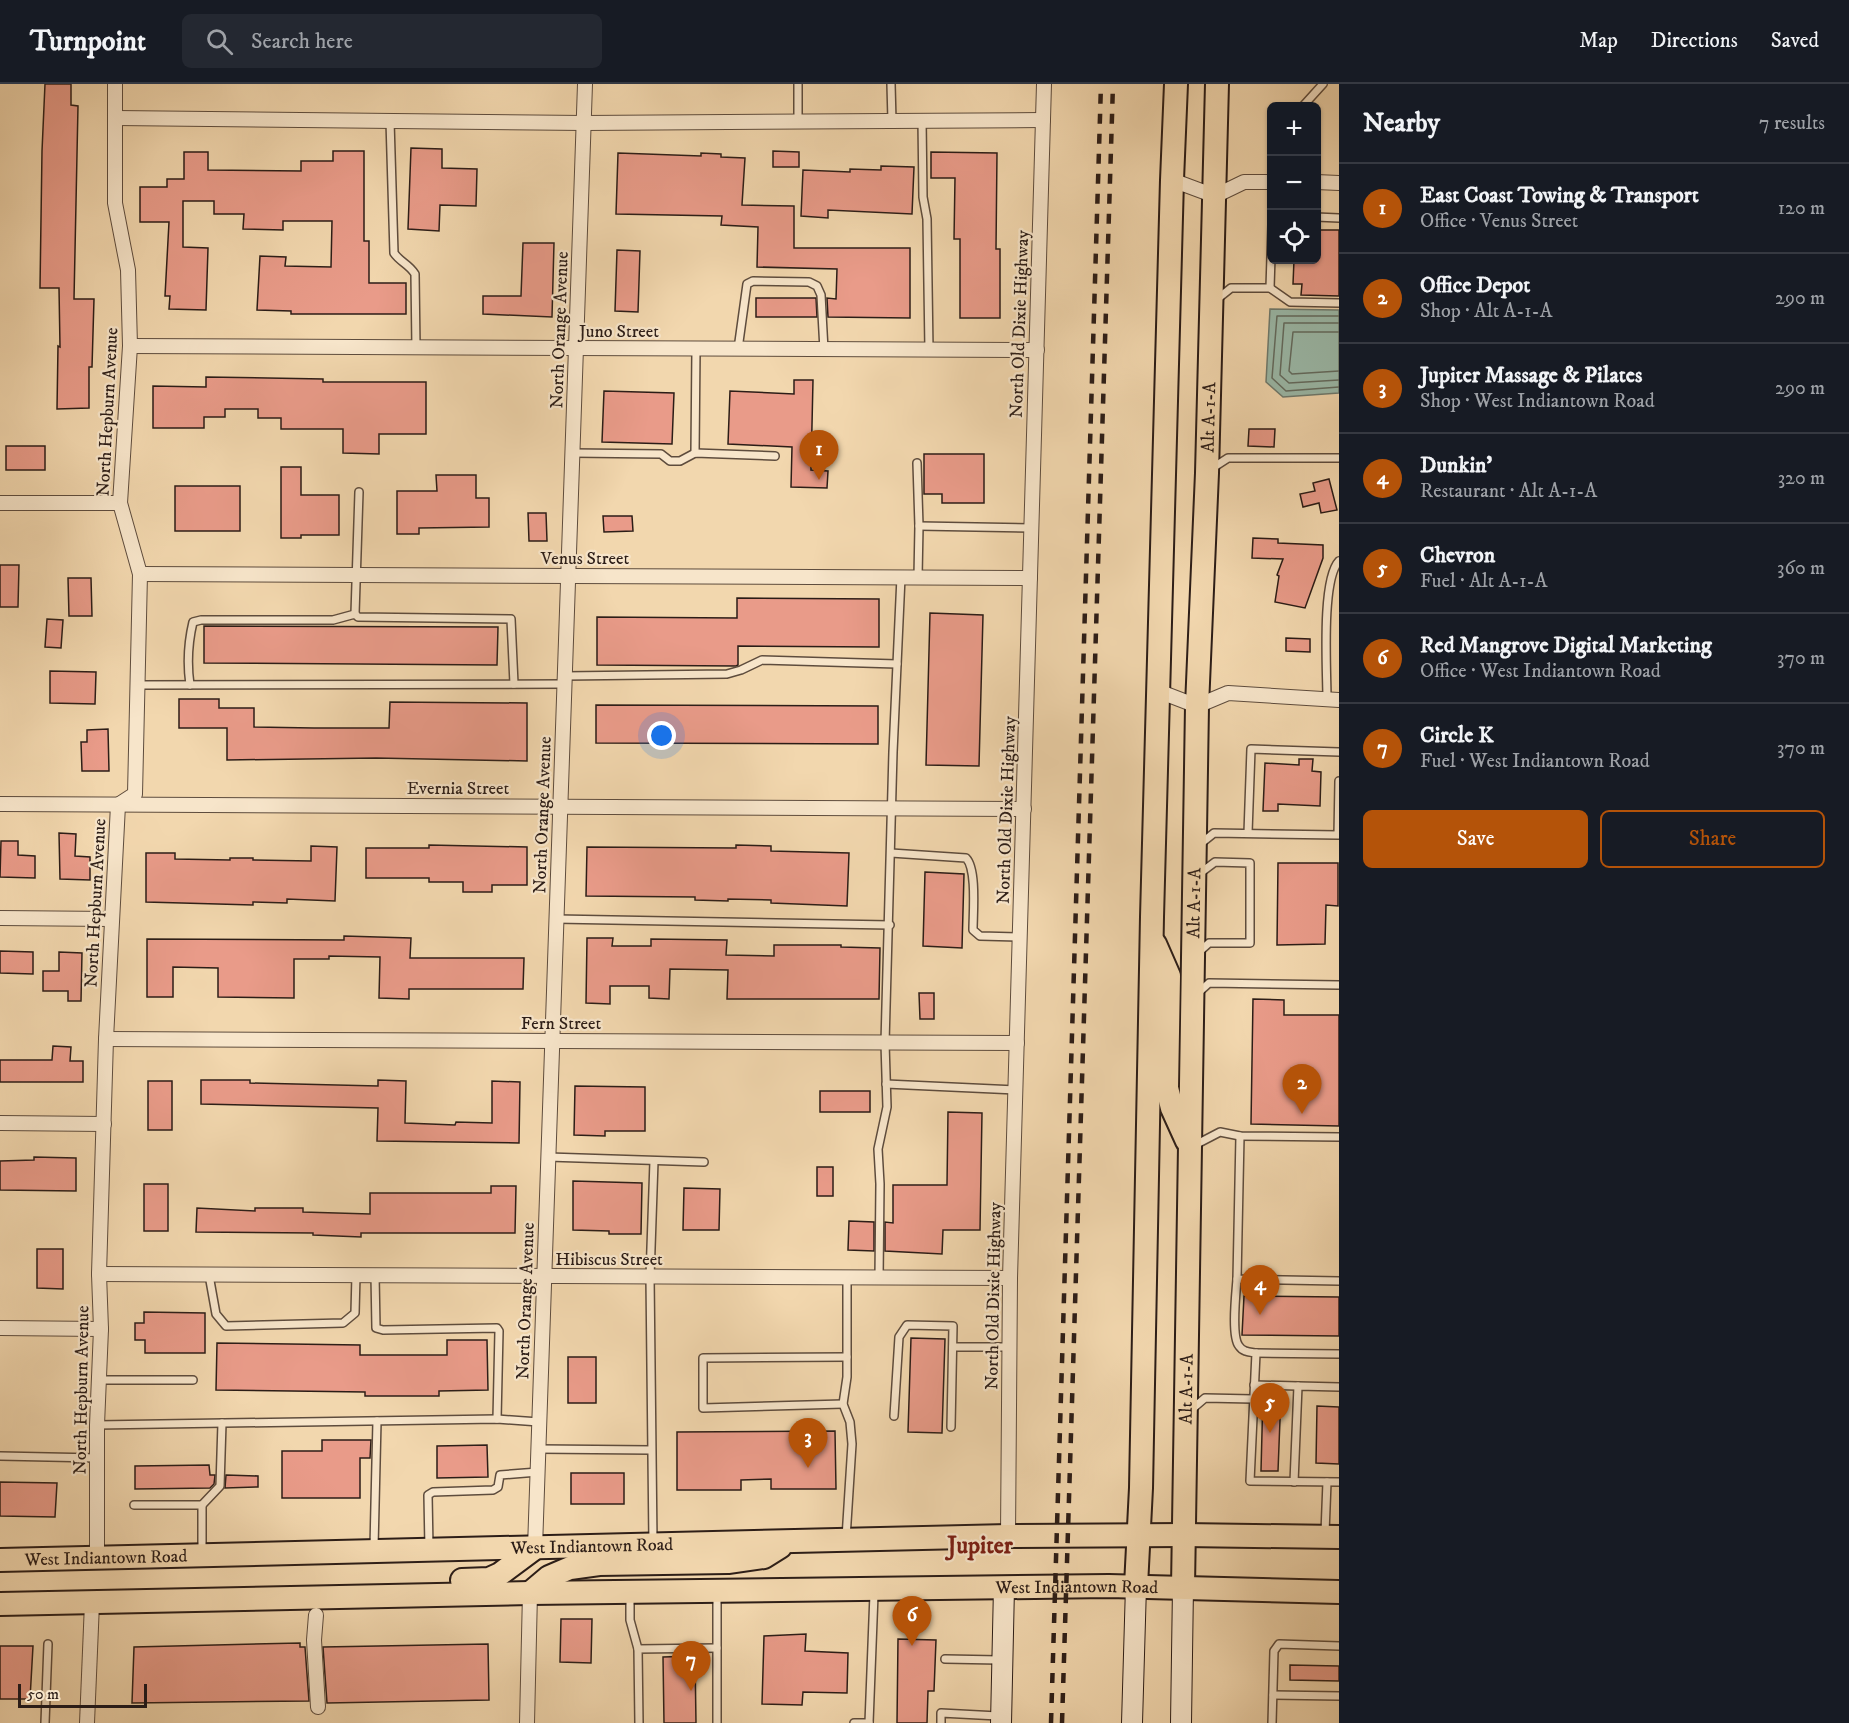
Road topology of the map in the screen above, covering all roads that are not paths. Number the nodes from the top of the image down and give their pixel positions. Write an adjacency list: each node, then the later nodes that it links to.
1 (115, 84): 10 (street, North Hepburn Avenue)
2 (585, 84): 16 (street, North Orange Avenue)
3 (798, 84): 15 (lane)
4 (891, 84): 14 (lane)
5 (1044, 84): 12 (street, North Old Dixie Highway)
6 (1176, 84): 17 (main road)
7 (1217, 84): 21 (main road, Alt A-1-A)
8 (1323, 84): 9 (lane)
9 (1307, 102)
10 (116, 118): 13 (street); 28 (street, North Hepburn Avenue)
11 (922, 120): 12 (street); 14 (street); 34 (lane)
12 (1043, 120): 35 (street, North Old Dixie Highway)
13 (390, 121): 16 (street); 29 (lane)
14 (892, 121): 15 (street)
15 (798, 122): 16 (street)
16 (584, 123): 30 (street, North Orange Avenue)
17 (1172, 180): 21 (street); 60 (main road)
18 (1267, 182): 21 (street)
19 (1321, 182): 20 (street)
20 (1339, 183)
21 (1215, 196): 26 (main road, Alt A-1-A)
22 (1321, 217): 23 (lane)
23 (1339, 218)
24 (1271, 264): 25 (lane)
25 (1270, 288): 26 (lane); 27 (lane)
26 (1212, 303): 41 (main road, Alt A-1-A)
27 (1339, 303)
28 (130, 346): 29 (street, Juno Street); 44 (street, North Hepburn Avenue)
29 (416, 348): 30 (street, Juno Street)
30 (576, 348): 31 (street, Juno Street); 36 (street, North Orange Avenue)
31 (696, 349): 32 (street, Juno Street); 37 (lane)
32 (738, 349): 33 (street, Juno Street); 33 (lane)
33 (824, 350): 34 (street, Juno Street)
34 (929, 350): 35 (street, Juno Street)
35 (1037, 351): 46 (street, North Old Dixie Highway)
36 (573, 453): 37 (lane); 50 (street, North Orange Avenue)
37 (695, 453): 38 (lane)
38 (775, 456)
39 (1339, 458): 41 (lane)
40 (917, 463): 45 (lane)
41 (1207, 473): 62 (main road, Alt A-1-A)
42 (359, 492): 49 (lane)
43 (0, 503): 44 (street)
44 (120, 503): 48 (street, North Hepburn Avenue)
45 (919, 526): 46 (lane); 52 (lane)
46 (1032, 528): 53 (street, North Old Dixie Highway)
47 (1339, 561): 61 (lane)
48 (140, 574): 49 (street, Venus Street); 58 (street, North Hepburn Avenue)
49 (358, 575): 50 (street, Venus Street); 54 (lane)
50 (568, 576): 51 (street, Venus Street); 56 (street, North Orange Avenue)
51 (901, 577): 52 (street, Venus Street); 55 (lane)
52 (918, 577): 53 (street, Venus Street)
53 (1030, 578): 69 (street, North Old Dixie Highway)
54 (356, 614): 57 (lane); 59 (lane)
55 (897, 664): 56 (lane); 68 (lane)
56 (565, 680): 57 (lane); 67 (street, North Orange Avenue)
57 (514, 684): 59 (lane)
58 (137, 685): 59 (lane); 66 (street, North Hepburn Avenue)
59 (190, 685)
60 (1158, 691): 62 (street); 79 (main road)
61 (1333, 700): 62 (street)
62 (1197, 706): 71 (main road, Alt A-1-A)
63 (1339, 752): 70 (lane)
64 (1339, 781): 70 (lane)
65 (0, 804): 66 (street, Evernia Street)
66 (118, 805): 67 (street, Evernia Street); 75 (street, North Hepburn Avenue)
67 (560, 806): 68 (street, Evernia Street); 76 (street, North Orange Avenue)
68 (891, 808): 69 (street, Evernia Street); 72 (lane)
69 (1024, 809): 78 (street, North Old Dixie Highway)
70 (1248, 833): 71 (lane)
71 (1195, 848): 73 (main road, Alt A-1-A)
72 (891, 853): 77 (lane); 78 (lane)
73 (1194, 877): 80 (main road, Alt A-1-A); 80 (lane)
74 (0, 918): 75 (street)
75 (111, 920): 83 (street, North Hepburn Avenue)
76 (556, 920): 77 (lane); 84 (street, North Orange Avenue)
77 (890, 925): 85 (lane)
78 (1020, 937): 86 (street, North Old Dixie Highway)
79 (1152, 938): 93 (main road); 141 (main road)
80 (1193, 958): 82 (main road, Alt A-1-A)
81 (1339, 985): 82 (lane)
82 (1192, 998): 93 (main road, Alt A-1-A)
83 (106, 1039): 84 (street, Fern Street); 90 (street, North Hepburn Avenue)
84 (552, 1041): 85 (street, Fern Street); 94 (street, North Orange Avenue)
85 (885, 1043): 86 (street, Fern Street); 87 (lane)
86 (1017, 1043): 88 (street, North Old Dixie Highway)
87 (886, 1084): 88 (lane); 104 (lane)
88 (1016, 1090): 105 (street, North Old Dixie Highway)
89 (0, 1123): 90 (street)
90 (104, 1124): 97 (street, North Hepburn Avenue)
91 (1240, 1136): 92 (lane); 93 (lane); 106 (lane)
92 (1339, 1137)
93 (1190, 1148): 122 (main road, Alt A-1-A)
94 (548, 1157): 95 (lane); 101 (street, North Orange Avenue)
95 (654, 1161): 96 (lane); 102 (lane)
96 (704, 1162)
97 (99, 1274): 98 (street, Hibiscus Street); 109 (street, North Hepburn Avenue)
98 (209, 1275): 99 (street, Hibiscus Street); 99 (lane)
99 (356, 1275): 100 (street, Hibiscus Street)
100 (375, 1275): 101 (street, Hibiscus Street); 124 (lane)
101 (544, 1276): 102 (street, Hibiscus Street); 126 (street, North Orange Avenue)
102 (650, 1277): 103 (street, Hibiscus Street); 131 (lane)
103 (847, 1278): 104 (street, Hibiscus Street); 114 (lane)
104 (879, 1278): 105 (street, Hibiscus Street)
105 (1010, 1278): 111 (street, North Old Dixie Highway)
106 (1236, 1279): 107 (lane); 112 (lane)
107 (1339, 1281)
108 (0, 1328): 109 (street)
109 (101, 1329): 115 (street, North Hepburn Avenue)
110 (953, 1347): 111 (lane); 123 (lane); 129 (lane)
111 (1010, 1347): 142 (street, North Old Dixie Highway)
112 (1256, 1353): 113 (lane); 117 (lane)
113 (1339, 1354)
114 (847, 1357): 121 (lane); 121 (lane)
115 (99, 1380): 116 (lane); 128 (street, North Hepburn Avenue)
116 (193, 1380)
117 (1254, 1385): 118 (lane); 120 (lane)
118 (1298, 1386): 119 (lane); 135 (lane)
119 (1339, 1387)
120 (1253, 1399): 122 (lane); 135 (lane)
121 (843, 1404): 144 (lane)
122 (1186, 1414): 140 (main road, Alt A-1-A)
123 (894, 1416)
124 (497, 1419): 125 (lane); 126 (lane)
125 (377, 1421): 127 (lane); 149 (lane)
126 (539, 1422): 130 (street, North Orange Avenue)
127 (222, 1423): 128 (lane); 139 (lane)
128 (97, 1425): 133 (street, North Hepburn Avenue)
129 (951, 1427)
130 (538, 1449): 131 (lane); 134 (street, North Orange Avenue)
131 (651, 1450): 146 (lane)
132 (0, 1456): 133 (lane)
133 (97, 1458): 151 (street, North Hepburn Avenue)
134 (538, 1472): 147 (street, North Orange Avenue); 148 (lane)
135 (1294, 1482): 136 (lane)
136 (1327, 1482): 137 (lane); 143 (lane)
137 (1339, 1482)
138 (134, 1505): 139 (lane)
139 (202, 1506): 150 (lane)
140 (1184, 1534): 141 (main road, West Indiantown Road); 143 (main road, West Indiantown Road); 155 (main road, Alt A-1-A)
141 (1138, 1535): 142 (main road, West Indiantown Road); 153 (main road)
142 (1008, 1536): 144 (main road, West Indiantown Road)
143 (1332, 1537)
144 (846, 1540): 145 (main road, West Indiantown Road)
145 (789, 1542): 146 (main road, West Indiantown Road); 160 (main road)
146 (653, 1545): 147 (main road, West Indiantown Road)
147 (535, 1548): 148 (main road, West Indiantown Road); 161 (main road)
148 (429, 1551): 149 (main road, West Indiantown Road)
149 (374, 1552): 150 (main road, West Indiantown Road)
150 (202, 1556): 151 (main road, West Indiantown Road)
151 (97, 1558): 152 (main road, West Indiantown Road)
152 (0, 1560)
153 (1136, 1586): 154 (main road, West Indiantown Road); 155 (main road, West Indiantown Road); 183 (main road)
154 (1004, 1587): 156 (main road, West Indiantown Road); 170 (main road)
155 (1183, 1587): 159 (main road, West Indiantown Road); 184 (main road, Alt A-1-A)
156 (874, 1589): 157 (main road, West Indiantown Road); 181 (lane)
157 (717, 1590): 158 (main road, West Indiantown Road); 167 (lane)
158 (630, 1592): 160 (main road, West Indiantown Road); 168 (lane)
159 (1339, 1592)
160 (530, 1593): 161 (main road, West Indiantown Road); 177 (street)
161 (216, 1600): 162 (main road, West Indiantown Road)
162 (92, 1603): 163 (main road, West Indiantown Road); 176 (street)
163 (0, 1604)
164 (316, 1615): 173 (street)
165 (48, 1644): 175 (lane)
166 (1339, 1646): 171 (lane)
167 (717, 1648): 168 (lane); 179 (lane)
168 (638, 1649): 178 (lane)
169 (945, 1659): 170 (lane)
170 (1002, 1660): 174 (main road)
171 (1273, 1695): 172 (lane); 185 (lane)
172 (1339, 1696)
173 (318, 1707)
174 (1001, 1720): 182 (lane)
175 (45, 1723)
176 (87, 1723)
177 (527, 1723)
178 (639, 1723)
179 (717, 1723)
180 (854, 1723): 181 (lane)
181 (869, 1723)
182 (941, 1723)
183 (1132, 1723)
184 (1181, 1723)
185 (1272, 1723)

